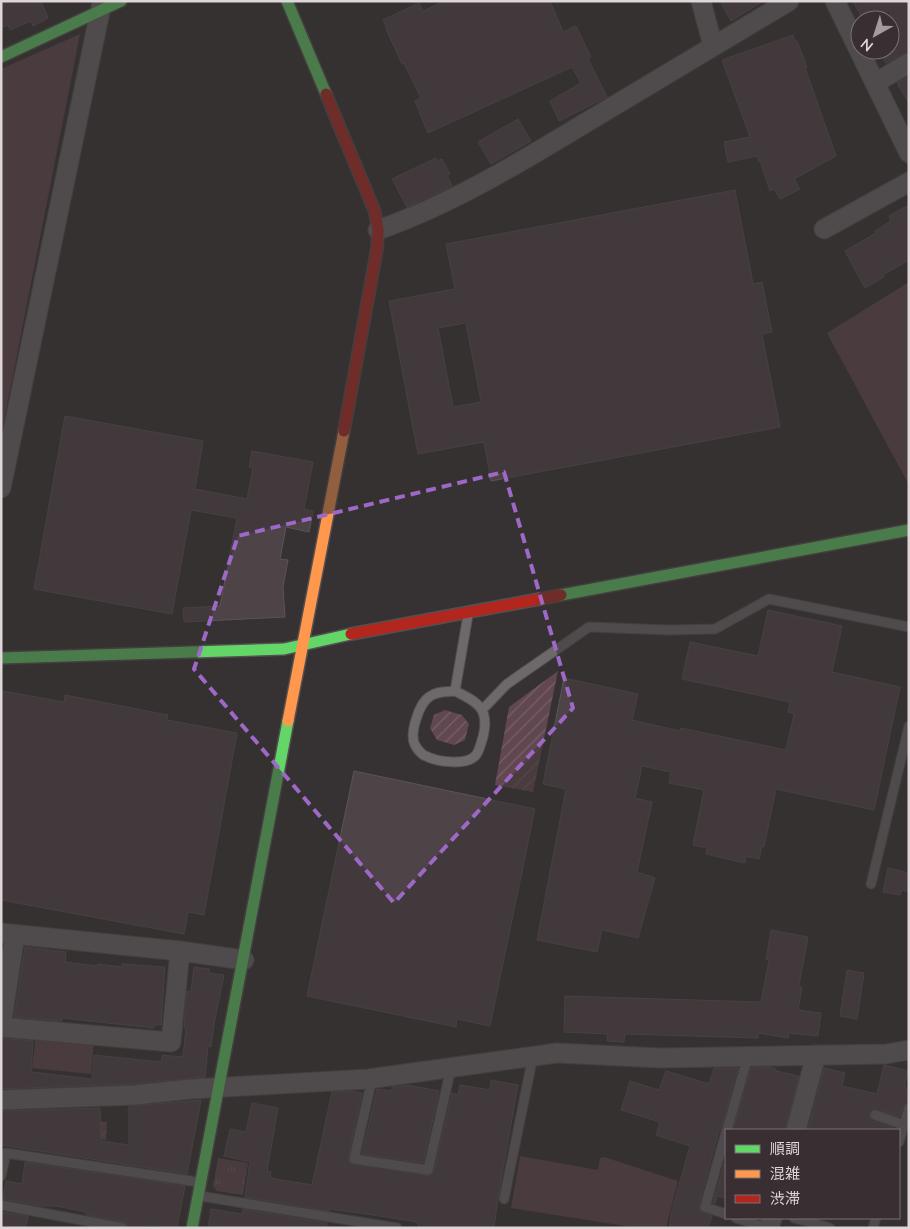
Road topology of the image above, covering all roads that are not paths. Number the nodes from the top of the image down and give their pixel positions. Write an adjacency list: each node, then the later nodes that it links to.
1 (121, 1): 6 (street)
2 (287, 1): 14 (street)
3 (701, 1): 7 (street)
4 (789, 1): 7 (street)
5 (835, 1): 10 (street)
6 (101, 7): 8 (street); 15 (street)
7 (713, 46): 14 (street)
8 (1, 57)
9 (909, 63): 10 (street)
10 (875, 83): 11 (street)
11 (909, 153)
12 (909, 182): 13 (street)
13 (824, 229)
14 (378, 230): 19 (street)
15 (1, 488)
16 (909, 530): 17 (street)
17 (468, 612): 19 (street); 21 (lane)
18 (909, 627): 22 (lane)
19 (303, 645): 20 (street); 27 (street)
20 (1, 658)
21 (455, 691): 22 (lane); 22 (lane)
22 (482, 710)
23 (909, 726): 24 (lane)
24 (871, 884)
25 (8, 934): 26 (street); 28 (street)
26 (180, 951): 27 (street); 28 (street)
27 (244, 960): 35 (street)
28 (1, 1026)
29 (909, 1050): 30 (street)
30 (816, 1055): 32 (street); 41 (street)
31 (533, 1056): 32 (street); 33 (street); 47 (lane)
32 (748, 1056): 40 (lane)
33 (451, 1068): 34 (street); 34 (lane)
34 (372, 1079): 35 (street)
35 (220, 1088): 36 (street); 45 (street)
36 (1, 1100)
37 (909, 1108): 39 (lane)
38 (875, 1115): 39 (lane)
39 (904, 1125): 43 (lane)
40 (728, 1129)
41 (796, 1129)
42 (725, 1138): 49 (lane)
43 (900, 1139)
44 (1, 1176): 45 (lane)
45 (201, 1183): 46 (street)
46 (198, 1196): 53 (street); 54 (lane)
47 (504, 1199)
48 (1, 1205): 52 (lane)
49 (725, 1214)
50 (739, 1219): 55 (lane)
51 (798, 1219): 56 (lane)
52 (123, 1228)
53 (192, 1228)
54 (398, 1228)
55 (767, 1228)
56 (830, 1228)

